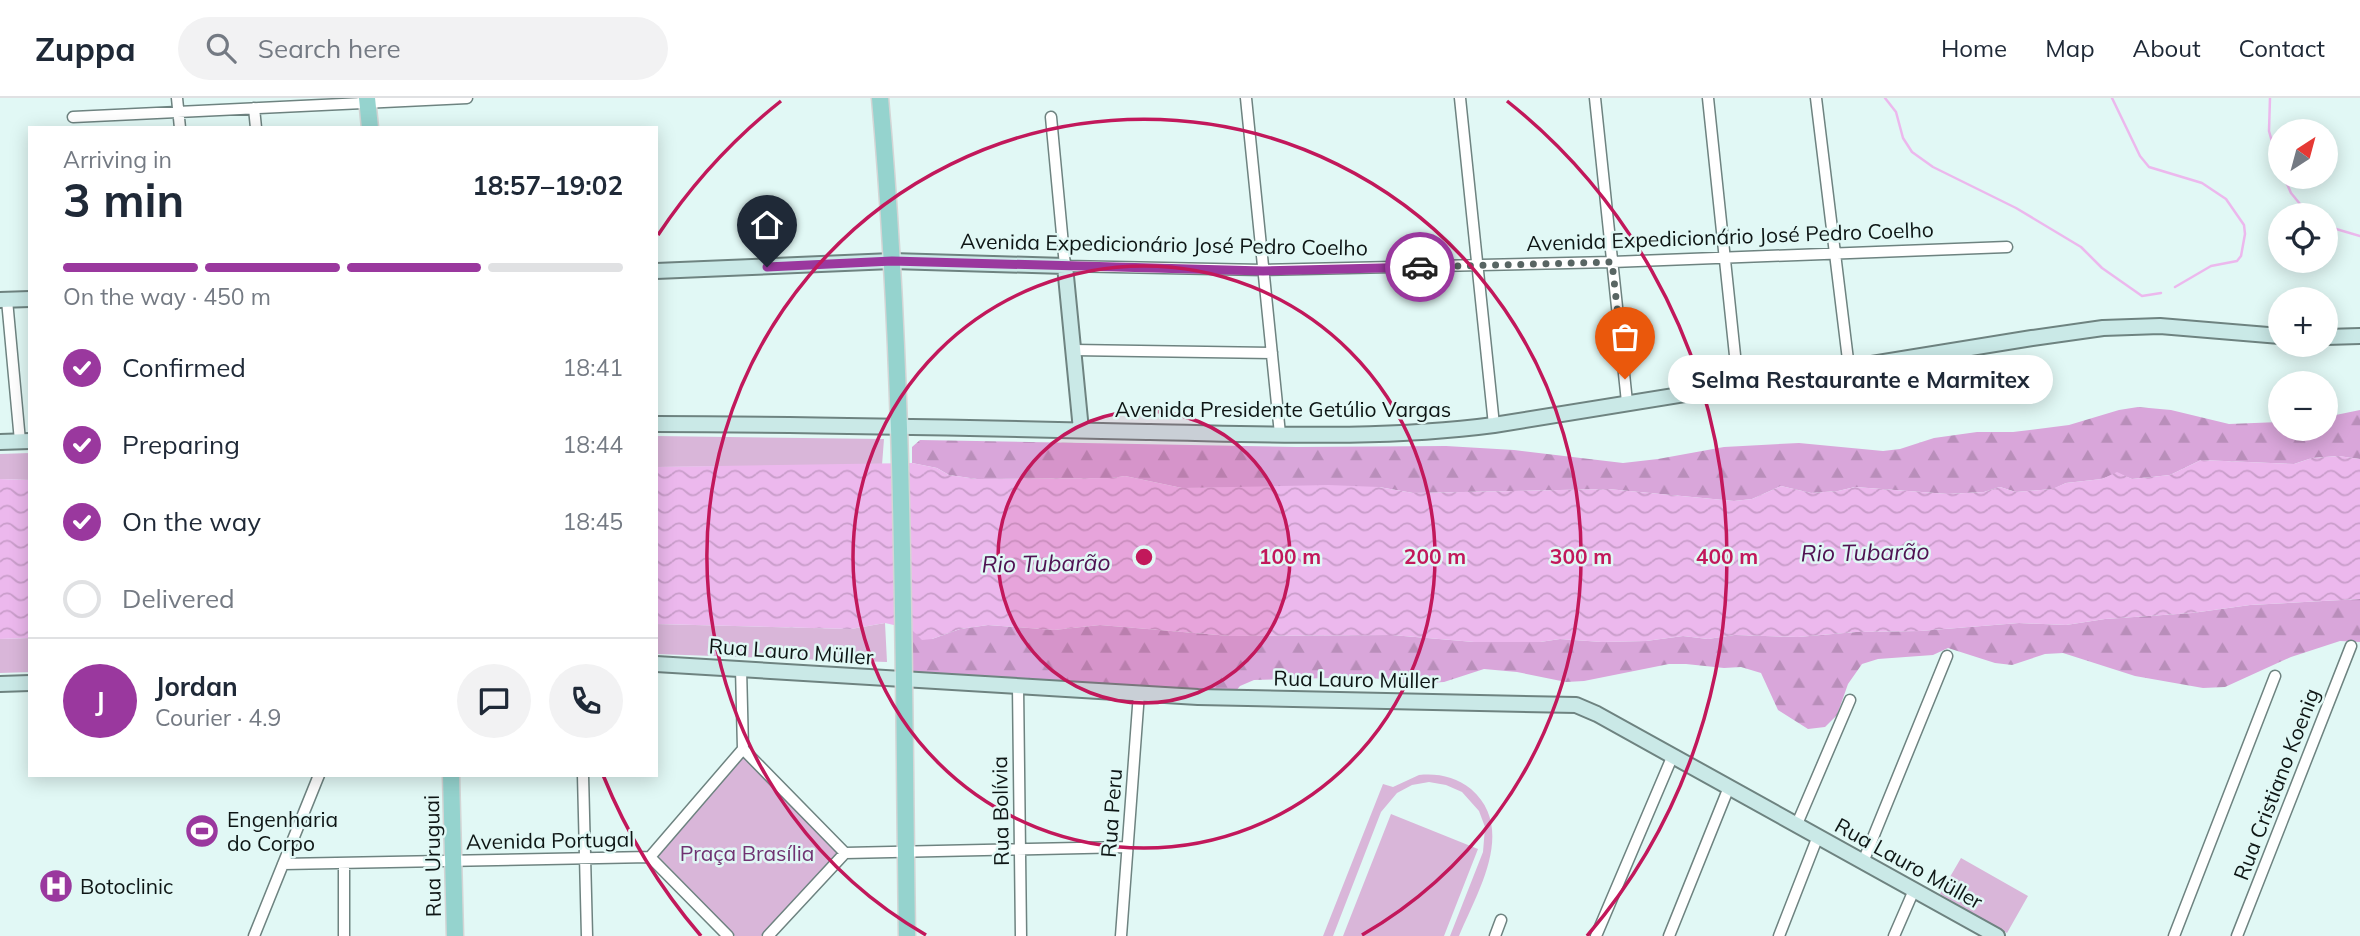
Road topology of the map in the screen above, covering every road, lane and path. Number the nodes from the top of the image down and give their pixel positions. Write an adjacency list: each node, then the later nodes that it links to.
1 (177, 98): 11 (street)
2 (467, 98): 9 (street)
3 (880, 98): 20 (main road)
4 (1245, 98): 25 (street)
5 (1460, 98): 23 (street)
6 (1595, 98): 21 (street)
7 (1708, 98): 19 (street)
8 (1816, 98): 18 (street)
9 (367, 100): 10 (street); 16 (main road)
10 (254, 108): 11 (street); 15 (street)
11 (179, 112): 12 (street); 14 (street)
12 (73, 117)
13 (1051, 117): 22 (street)
14 (180, 126)
15 (256, 126)
16 (370, 126)
17 (2007, 247): 18 (street, Avenida Expedicionário José Pedro Coelho)
18 (1835, 254): 19 (street, Avenida Expedicionário José Pedro Coelho); 33 (street)
19 (1724, 258): 21 (street, Avenida Expedicionário José Pedro Coelho); 34 (street)
20 (892, 261): 22 (main road, Avenida Expedicionário José Pedro Coelho); 24 (main road, Avenida Expedicionário José Pedro Coelho); 39 (main road)
21 (1612, 262): 23 (street, Avenida Expedicionário José Pedro Coelho); 35 (street)
22 (1065, 266): 25 (street, Avenida Expedicionário José Pedro Coelho); 31 (main road)
23 (1477, 266): 25 (street, Avenida Expedicionário José Pedro Coelho); 37 (street)
24 (658, 271)
25 (1263, 271): 32 (street)
26 (28, 299): 27 (main road)
27 (4, 300): 41 (street)
28 (2268, 335): 33 (main road, Avenida Presidente Getúlio Vargas)
29 (2360, 336): 30 (main road)
30 (2338, 337)
31 (1073, 349): 32 (street); 38 (main road)
32 (1272, 353): 40 (street)
33 (1849, 368): 34 (main road, Avenida Presidente Getúlio Vargas)
34 (1738, 384): 35 (main road, Avenida Presidente Getúlio Vargas)
35 (1628, 402): 37 (main road, Avenida Presidente Getúlio Vargas)
36 (658, 424): 39 (main road, Avenida Presidente Getúlio Vargas)
37 (1494, 425): 40 (main road, Avenida Presidente Getúlio Vargas)
38 (1081, 430): 39 (main road, Avenida Presidente Getúlio Vargas); 40 (main road, Avenida Presidente Getúlio Vargas)
39 (899, 432): 48 (main road)
40 (1280, 434)
41 (25, 441): 42 (main road)
42 (0, 442)
43 (2351, 646): 90 (street, Rua Cristiano Koenig)
44 (1947, 656): 69 (street)
45 (658, 664): 46 (main road, Rua Lauro Müller)
46 (741, 668): 48 (main road, Rua Lauro Müller); 54 (street)
47 (2275, 676): 89 (street)
48 (903, 679): 51 (main road, Rua Lauro Müller); 64 (main road)
49 (28, 683): 50 (main road)
50 (0, 684)
51 (1018, 686): 52 (main road, Rua Lauro Müller); 63 (street, Rua Bolívia)
52 (1139, 693): 55 (main road, Rua Lauro Müller); 62 (street, Rua Peru)
53 (1850, 700): 60 (street)
54 (743, 749): 65 (street); 66 (street)
55 (1673, 755): 59 (main road, Rua Lauro Müller); 84 (street)
56 (318, 777): 71 (street)
57 (452, 777): 68 (main road, Rua Uruguai)
58 (583, 777): 67 (street)
59 (1729, 787): 60 (main road, Rua Lauro Müller); 85 (street)
60 (1797, 824): 61 (main road, Rua Lauro Müller)
61 (1818, 836): 69 (main road, Rua Lauro Müller); 86 (street)
62 (1128, 847): 63 (street); 82 (street, Rua Peru)
63 (1020, 849): 64 (street); 81 (street, Rua Bolívia)
64 (906, 852): 65 (street); 80 (main road)
65 (845, 853): 79 (street)
66 (650, 857): 67 (street, Avenida Portugal); 78 (street)
67 (585, 858): 68 (street, Avenida Portugal); 77 (street)
68 (453, 861): 70 (street, Avenida Portugal); 76 (main road, Rua Uruguai)
69 (1863, 862): 72 (main road, Rua Lauro Müller)
70 (344, 863): 71 (street, Avenida Portugal); 75 (street)
71 (283, 864): 74 (street)
72 (1914, 890): 87 (street); 88 (main road, Rua Lauro Müller)
73 (1501, 920): 83 (street)
74 (254, 936)
75 (344, 936)
76 (455, 936)
77 (587, 936)
78 (728, 936)
79 (768, 936)
80 (907, 936)
81 (1021, 936)
82 (1121, 936)
83 (1495, 936)
84 (1596, 936)
85 (1669, 936)
86 (1779, 936)
87 (1894, 936)
88 (1997, 936)
89 (2174, 936)
90 (2238, 936)

